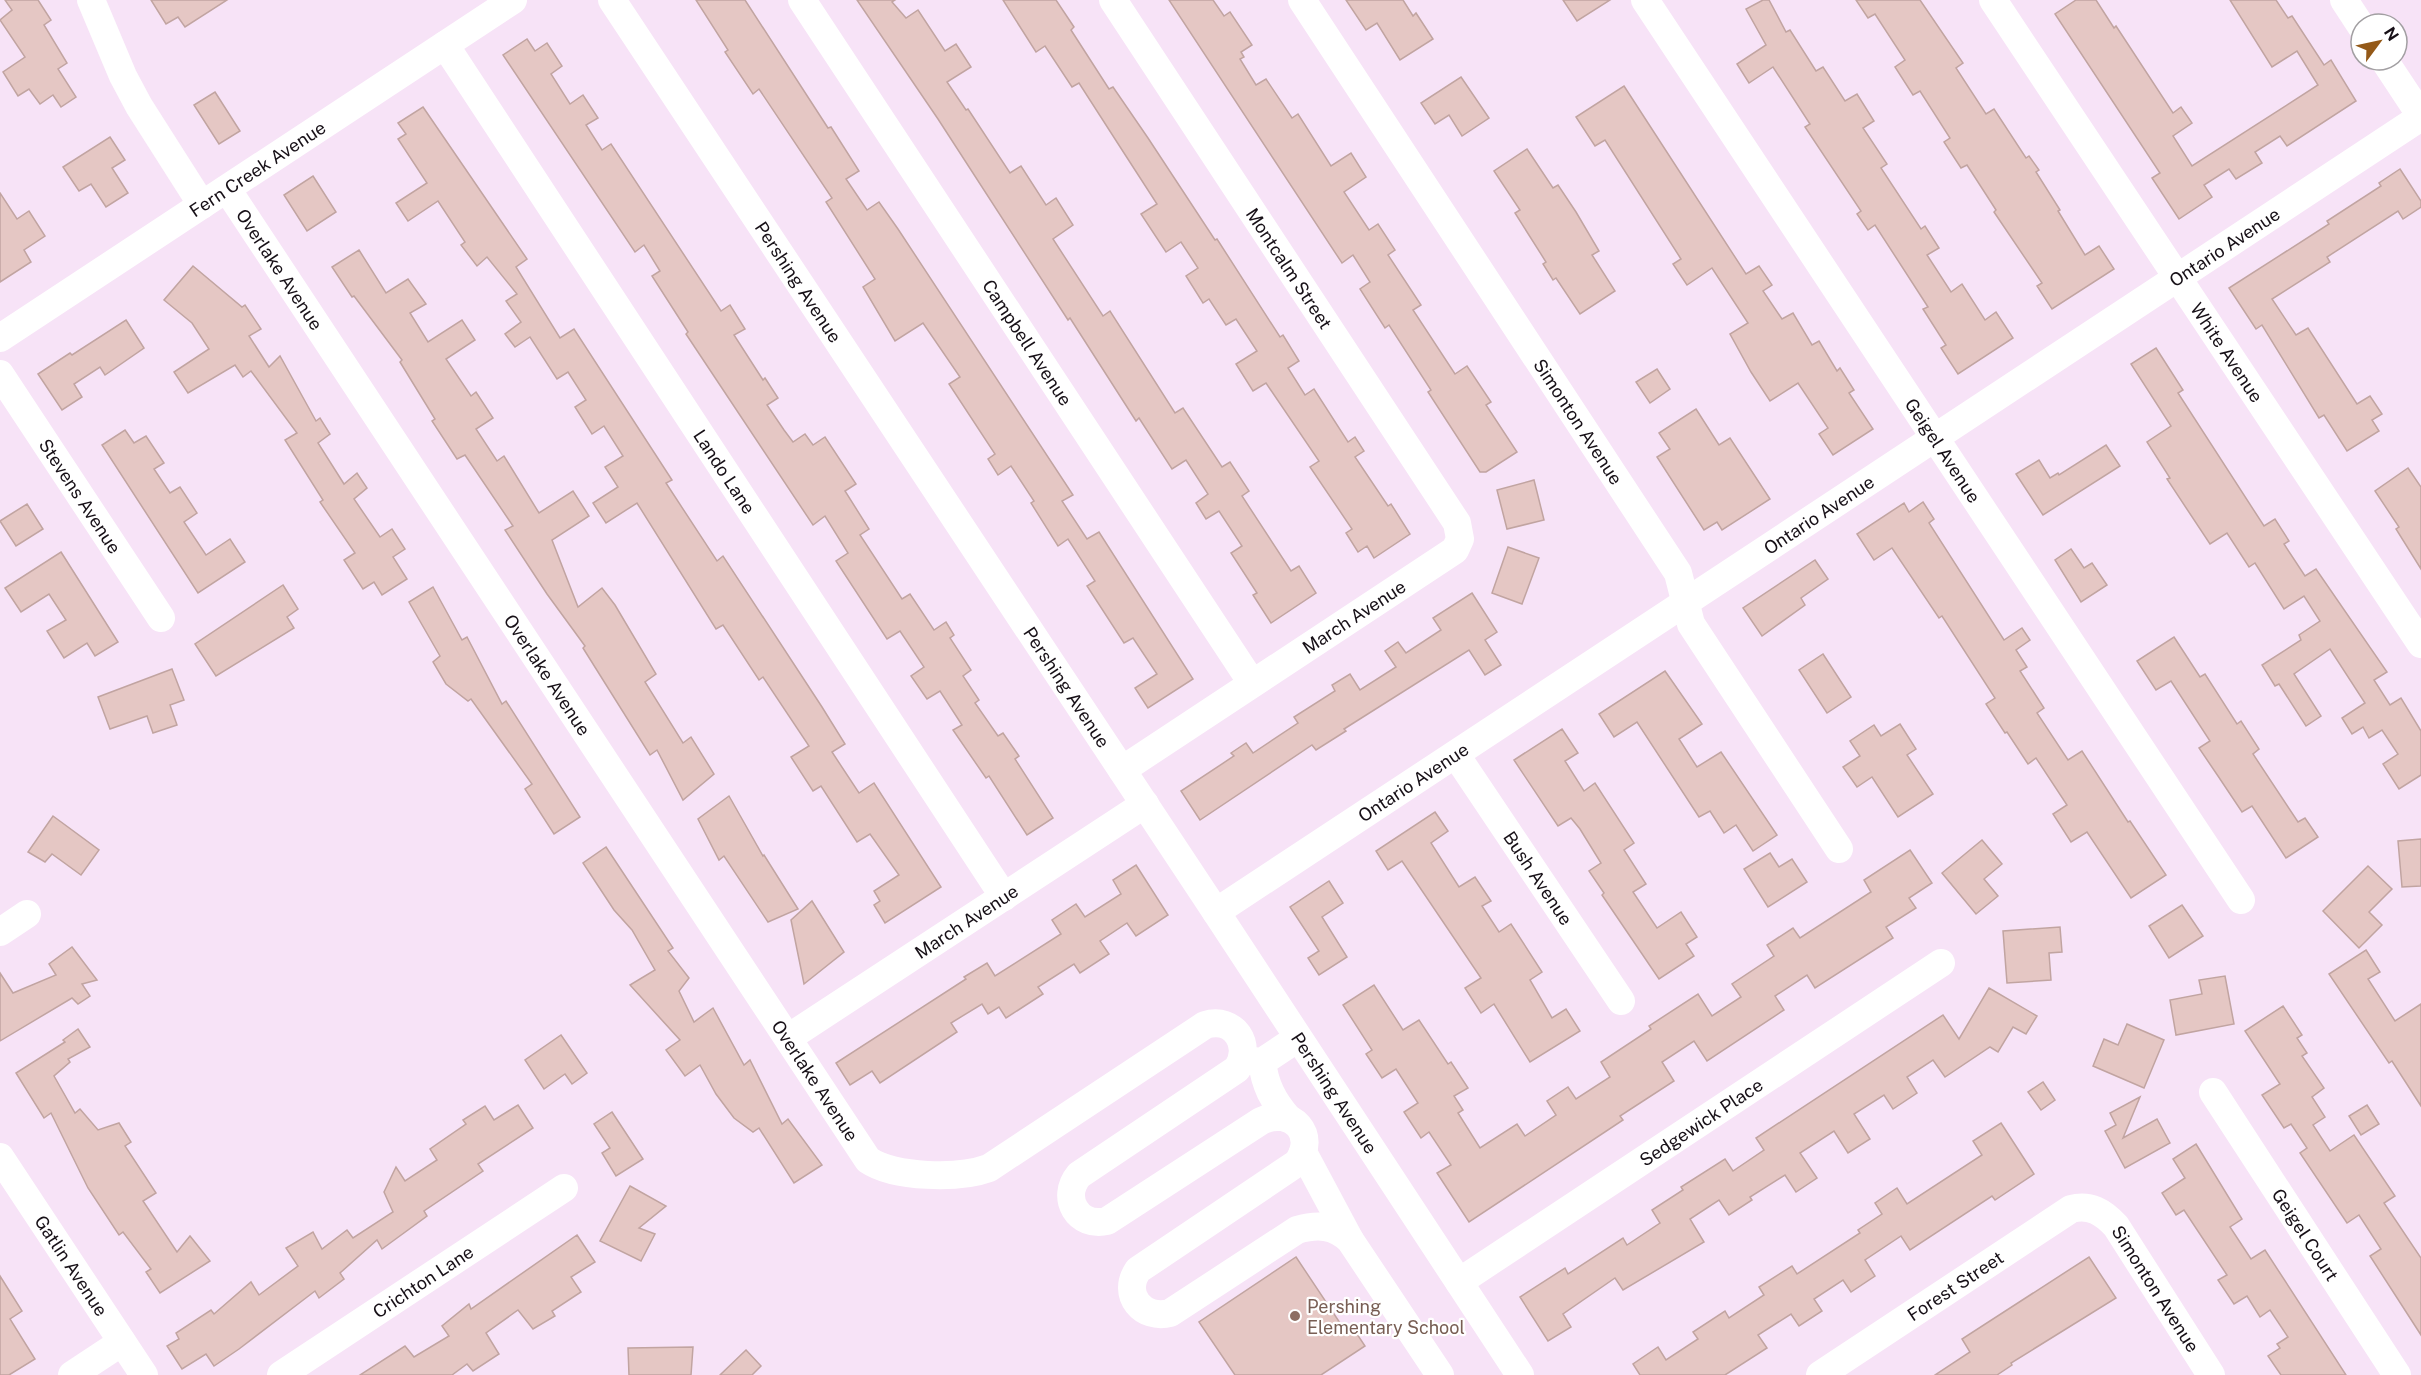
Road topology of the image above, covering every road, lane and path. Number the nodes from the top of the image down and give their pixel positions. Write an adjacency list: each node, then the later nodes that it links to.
1 (91, 0): 13 (street)
2 (513, 0): 9 (street, Fern Creek Avenue)
3 (612, 0): 24 (street, Pershing Avenue)
4 (802, 0): 22 (street, Campbell Avenue)
5 (1113, 0): 18 (street, Montcalm Street)
6 (1302, 0): 19 (street, Simonton Avenue)
7 (1645, 0): 17 (street, Geigel Avenue)
8 (1993, 0): 14 (street, White Avenue)
9 (445, 45): 12 (street, Fern Creek Avenue); 27 (street, Lando Lane)
10 (2392, 72): 11 (street)
11 (2421, 116): 14 (street, Ontario Avenue)
12 (227, 189): 13 (street, Fern Creek Avenue); 34 (street, Overlake Avenue)
13 (202, 205): 15 (street, Fern Creek Avenue)
14 (2179, 278): 17 (street, Ontario Avenue); 21 (street, White Avenue)
15 (0, 338)
16 (0, 374): 20 (street, Stevens Avenue)
17 (1933, 437): 19 (street, Ontario Avenue); 28 (street, Geigel Avenue)
18 (1460, 539): 22 (street, March Avenue)
19 (1686, 600): 23 (street, Ontario Avenue); 26 (street, Simonton Avenue)
20 (161, 618)
21 (2421, 644)
22 (1252, 684): 24 (street, March Avenue)
23 (1456, 755): 29 (street, Ontario Avenue); 33 (street, Bush Avenue)
24 (1122, 770): 25 (street, Pershing Avenue)
25 (1144, 804): 27 (street, March Avenue); 29 (street, Pershing Avenue)
26 (1839, 849)
27 (1004, 897): 34 (street, March Avenue)
28 (2241, 900)
29 (1216, 912): 35 (street, Pershing Avenue)
30 (27, 914): 31 (street)
31 (0, 932)
32 (1941, 963): 44 (street, Sedgewick Place)
33 (1621, 1001)
34 (788, 1038): 36 (street, Overlake Avenue)
35 (1298, 1038): 36 (street); 44 (street, Pershing Avenue)
36 (1252, 1061): 38 (street); 38 (street)
37 (2213, 1092): 53 (street, Geigel Court)
38 (1288, 1118): 39 (street)
39 (1303, 1152): 43 (street); 43 (street)
40 (0, 1157): 45 (street, Gatlin Avenue)
41 (564, 1188): 48 (street, Crichton Lane)
42 (2094, 1209): 51 (street, Forest Street); 52 (street, Simonton Avenue)
43 (1350, 1240): 49 (street)
44 (1459, 1282): 50 (street, Pershing Avenue)
45 (122, 1342): 46 (street); 47 (street, Gatlin Avenue)
46 (72, 1375)
47 (144, 1375)
48 (281, 1375)
49 (1440, 1375)
50 (1520, 1375)
51 (1820, 1375)
52 (2211, 1375)
53 (2397, 1375)

